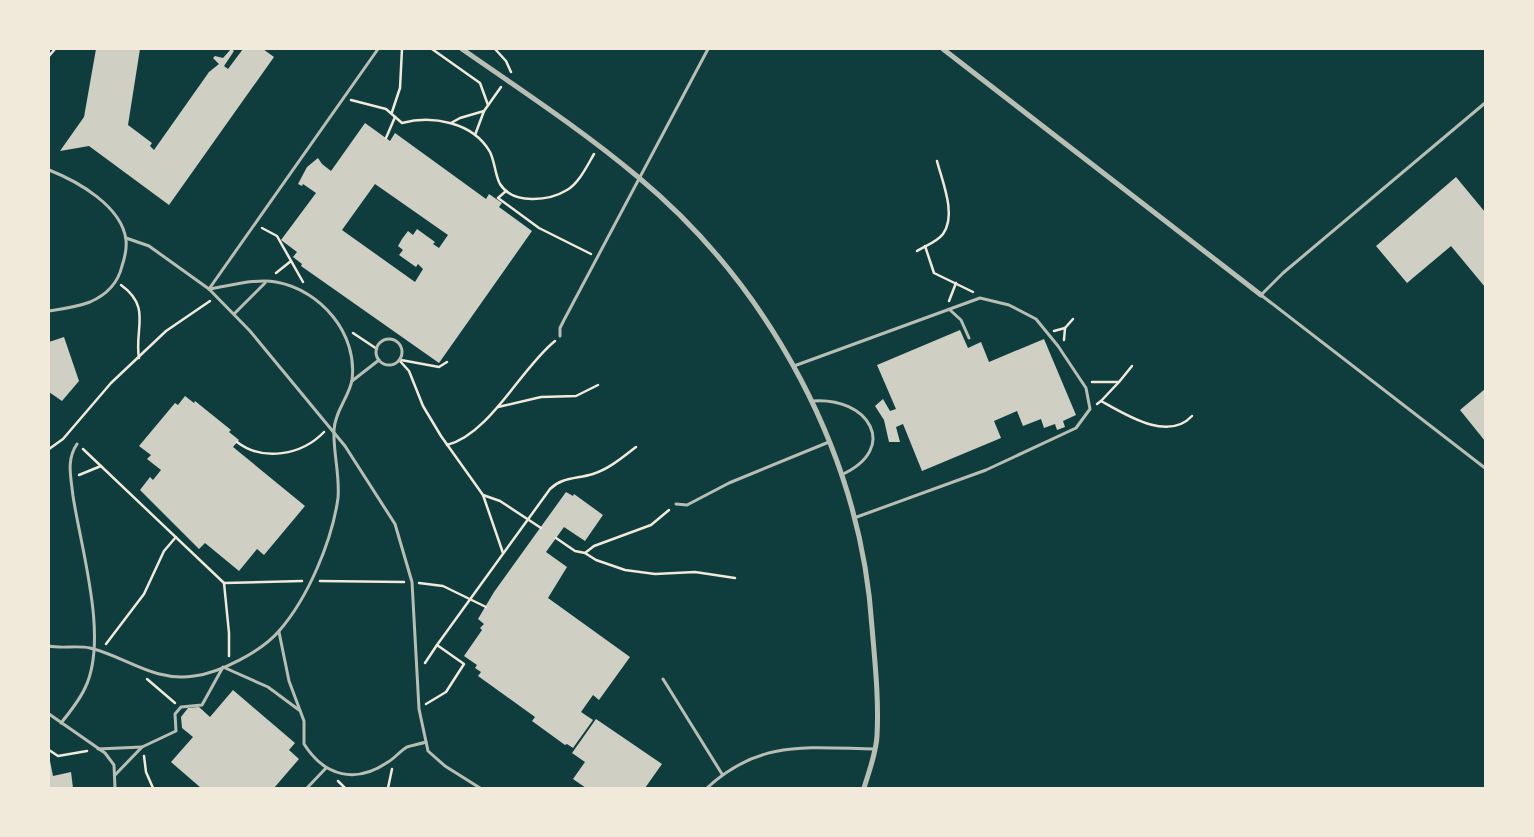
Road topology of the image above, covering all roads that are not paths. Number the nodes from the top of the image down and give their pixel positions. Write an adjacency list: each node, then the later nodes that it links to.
1 (378, 49): 10 (lane)
2 (462, 49): 7 (street)
3 (708, 49): 7 (lane)
4 (943, 49): 11 (street)
5 (1485, 103): 11 (lane)
6 (49, 170): 8 (lane)
7 (639, 178): 15 (lane); 18 (street)
8 (126, 238): 10 (lane); 13 (lane)
9 (266, 282): 10 (lane); 14 (lane); 19 (lane)
10 (209, 289): 14 (lane)
11 (1261, 295): 24 (lane)
12 (950, 310): 16 (lane); 18 (lane); 27 (lane)
13 (49, 311)
14 (234, 314): 21 (lane)
15 (560, 336)
16 (969, 338)
17 (379, 360): 17 (lane); 19 (lane)
18 (793, 366): 20 (street)
19 (352, 381): 21 (lane)
20 (812, 402): 22 (street); 25 (lane)
21 (334, 433): 28 (lane); 36 (lane)
22 (829, 442): 25 (street); 26 (lane)
23 (77, 444): 30 (lane)
24 (1485, 468)
25 (841, 475): 27 (street)
26 (676, 504)
27 (854, 519): 39 (street)
28 (279, 632): 31 (lane); 33 (lane)
29 (49, 646): 30 (lane)
30 (93, 649): 31 (lane); 35 (lane)
31 (223, 667): 33 (lane); 37 (lane)
32 (663, 679): 41 (lane)
33 (300, 710): 40 (lane)
34 (49, 714): 35 (lane)
35 (61, 723): 38 (lane)
36 (426, 742): 40 (lane); 45 (lane)
37 (142, 747): 38 (lane); 42 (lane)
38 (98, 749): 42 (lane)
39 (875, 749): 41 (lane); 47 (street)
40 (326, 768): 44 (lane)
41 (722, 774): 46 (lane)
42 (115, 775): 43 (lane)
43 (115, 788)
44 (307, 788)
45 (480, 788)
46 (707, 788)
47 (864, 788)

